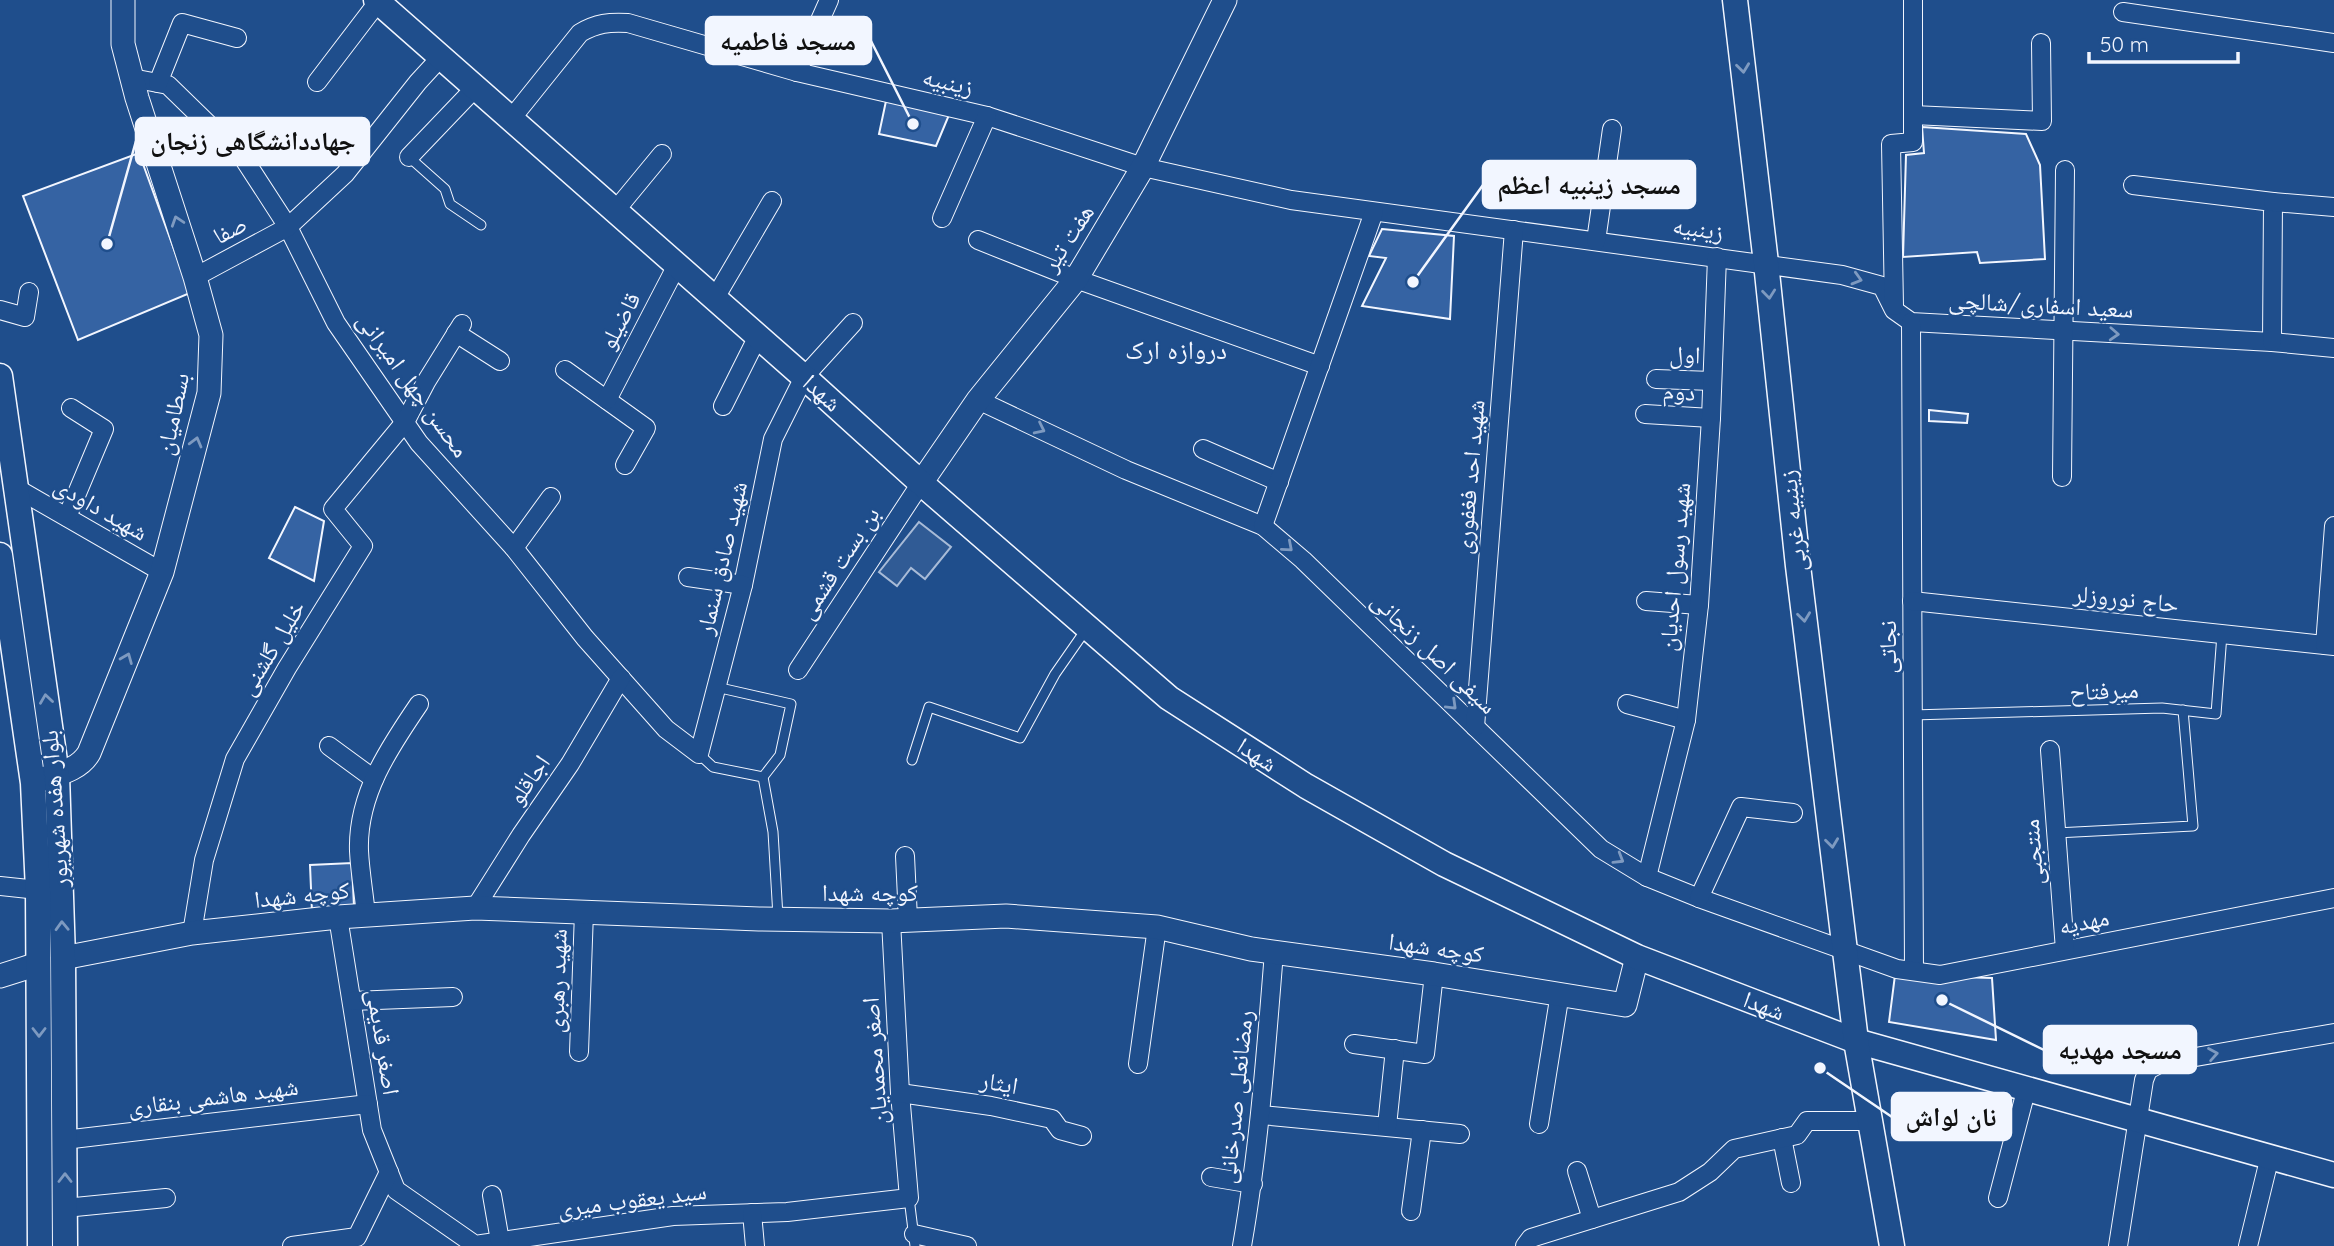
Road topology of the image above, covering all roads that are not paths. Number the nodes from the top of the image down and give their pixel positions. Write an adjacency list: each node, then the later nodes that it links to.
1 (122, 0): 13 (street, بسطامیان)
2 (829, 0): 12 (street)
3 (1225, 0): 23 (street, هفت تیر)
4 (1735, 0): 38 (main road, زینبیه غربی, one-way to 38)
5 (1913, 0): 17 (street)
6 (377, 1): 11 (main road, شهدا); 14 (street)
7 (2123, 12): 10 (street)
8 (237, 38): 15 (street)
9 (2041, 43): 17 (street)
10 (2334, 43)
11 (441, 57): 16 (main road, شهدا); 33 (street, صفا)
12 (797, 72): 18 (street, زینبیه); 19 (street, زینبیه)
13 (132, 78): 15 (street, محسن چهل امیرانی); 40 (street, بسطامیان, one-way to 13)
14 (317, 82)
15 (158, 83): 33 (street, محسن چهل امیرانی)
16 (475, 88): 19 (main road, شهدا); 22 (street)
17 (1913, 115): 45 (street)
18 (987, 116): 23 (street, زینبیه); 31 (street)
19 (511, 119): 29 (main road, شهدا)
20 (1612, 129): 36 (street)
21 (662, 155): 29 (street)
22 (409, 156): 32 (lane)
23 (1143, 167): 30 (street, زینبیه); 41 (street, هفت تیر)
24 (2065, 170): 48 (street)
25 (2133, 185): 27 (street)
26 (772, 201): 43 (street)
27 (2273, 202): 28 (street); 50 (street)
28 (2334, 207)
29 (615, 211): 39 (main road, شهدا)
30 (1374, 212): 34 (street, زینبیه); 53 (street)
31 (942, 218)
32 (481, 225)
33 (288, 228): 40 (street, صفا); 65 (street, محسن چهل امیرانی)
34 (1514, 230): 36 (street, زینبیه); 95 (street, شهید احد فغفوری)
35 (978, 240): 41 (street)
36 (1596, 241): 37 (street, زینبیه)
37 (1717, 257): 38 (street, زینبیه); 58 (street, شهید رسول احدیان)
38 (1766, 263): 45 (street, one-way to 45); 121 (main road, زینبیه غربی, one-way to 121)
39 (677, 265): 43 (main road, شهدا); 59 (street, قاضیلو)
40 (195, 277): 78 (street, بسطامیان, one-way to 40)
41 (1076, 279): 53 (street); 60 (street, هفت تیر)
42 (29, 292): 44 (street)
43 (715, 298): 49 (main road, شهدا)
44 (0, 310)
45 (1894, 310): 46 (street)
46 (1911, 322): 48 (street, سعید اسفاری/شالچی); 82 (street, نجاتی)
47 (853, 323): 56 (street, شهید صادق سنمار)
48 (2064, 331): 50 (street, سعید اسفاری/شالچی, one-way to 50); 68 (street)
49 (758, 336): 56 (main road, شهدا); 61 (street)
50 (2272, 342): 51 (street, سعید اسفاری/شالچی)
51 (2334, 348)
52 (500, 361): 65 (street)
53 (1320, 366): 69 (street)
54 (565, 370): 59 (street)
55 (0, 376): 71 (main road, بلوار هفده شهریور)
56 (804, 377): 70 (main road, شهدا); 80 (street, شهید صادق سنمار)
57 (1656, 379): 58 (street, اول)
58 (1712, 381): 64 (street, شهید رسول احدیان)
59 (607, 400): 67 (street)
60 (978, 400): 70 (street, هفت تیر); 74 (street, سیفی اصل زنجانی, one-way to 74)
61 (723, 406)
62 (71, 408): 73 (street)
63 (1645, 415): 64 (street, دوم)
64 (1711, 418): 83 (street, شهید رسول احدیان)
65 (405, 422): 76 (street, محسن چهل امیرانی); 119 (street, خلیل گلشنی)
66 (1203, 449): 69 (street)
67 (625, 465)
68 (2062, 477)
69 (1279, 482): 74 (street)
70 (921, 483): 84 (main road, شهدا); 87 (street, بن بست قشمی)
71 (16, 488): 73 (street, شهید داودی); 100 (main road, بلوار هفده شهریور, one-way to 71)
72 (551, 497): 76 (street)
73 (67, 517): 78 (street, شهید داودی)
74 (1263, 526): 95 (street, سیفی اصل زنجانی, one-way to 95)
75 (2334, 526): 86 (street)
76 (514, 548): 88 (street, محسن چهل امیرانی)
77 (0, 555): 103 (main road, بلوار هفده شهریور)
78 (162, 572): 100 (street, بسطامیان, one-way to 78)
79 (688, 577): 80 (street)
80 (743, 585): 89 (street, شهید صادق سنمار)
81 (1646, 601): 83 (street)
82 (1912, 601): 85 (street, حاج نوروزلر); 93 (street, نجاتی)
83 (1699, 605): 94 (street, شهید رسول احدیان)
84 (1088, 627): 99 (lane); 123 (main road, شهدا)
85 (2222, 634): 86 (street, حاج نوروزلر); 92 (lane, میرفتاح)
86 (2330, 646)
87 (798, 670)
88 (621, 678): 98 (street, محسن چهل امیرانی); 112 (street, اجاقلو)
89 (716, 687): 98 (street, شهید صادق سنمار); 101 (lane)
90 (419, 704): 102 (street)
91 (1627, 704): 94 (street)
92 (2183, 710): 93 (lane, میرفتاح); 105 (lane)
93 (1912, 715): 126 (street, نجاتی)
94 (1686, 720): 107 (street, شهید رسول احدیان)
95 (1475, 727): 107 (street, سیفی اصل زنجانی, one-way to 107)
96 (329, 746): 102 (street)
97 (2050, 750): 105 (street, منتجبی)
98 (699, 754): 101 (lane)
99 (912, 760)
100 (57, 775): 103 (street, بسطامیان); 124 (main road, بلوار هفده شهریور, one-way to 100)
101 (763, 777): 116 (lane)
102 (374, 779): 114 (street)
103 (33, 783): 109 (main road, بلوار هفده شهریور)
104 (1793, 813): 110 (street)
105 (2055, 833): 120 (street, منتجبی)
106 (905, 856): 117 (street, اصغر محمدیان)
107 (1647, 877): 110 (street, سیفی اصل زنجانی)
108 (0, 886): 109 (street)
109 (38, 890): 125 (main road, بلوار هفده شهریور)
110 (1699, 898): 121 (street, سیفی اصل زنجانی)
111 (2334, 898): 120 (street, مهدیه)
112 (475, 908): 113 (street, کوچه شهدا); 114 (street, کوچه شهدا)
113 (584, 912): 116 (street, کوچه شهدا); 136 (street, شهید رهبری)
114 (366, 915): 115 (street, کوچه شهدا)
115 (338, 917): 119 (street, کوچه شهدا); 131 (street, اصغر قدیمی)
116 (778, 919): 117 (street, کوچه شهدا)
117 (900, 920): 118 (street, کوچه شهدا); 139 (street, اصغر محمدیان)
118 (1157, 927): 122 (street, کوچه شهدا); 137 (street)
119 (192, 933): 124 (street, کوچه شهدا)
120 (2065, 950): 126 (street, مهدیه)
121 (1846, 951): 126 (street, مهدیه); 133 (main road, زینبیه غربی)
122 (1274, 952): 127 (street, کوچه شهدا); 141 (street, رمضانعلی صدرخانی)
123 (1637, 957): 129 (street, کوچه شهدا); 133 (main road, شهدا)
124 (63, 958): 150 (main road, بلوار هفده شهریور)
125 (38, 964): 128 (street); 169 (main road, بلوار هفده شهریور, one-way to 169)
126 (1913, 971)
127 (1434, 974): 129 (street, کوچه شهدا); 135 (street)
128 (0, 975)
129 (1560, 993): 144 (street)
130 (453, 997): 131 (street)
131 (352, 1001): 140 (street, اصغر قدیمی)
132 (2334, 1033): 142 (street, one-way to 132)
133 (1856, 1041): 138 (main road, شهدا); 143 (main road, زینبیه غربی)
134 (1354, 1044): 135 (street)
135 (1395, 1049): 145 (street)
136 (579, 1052)
137 (1138, 1063)
138 (2027, 1087): 142 (main road, شهدا); 161 (street)
139 (900, 1093): 148 (street, ایثار); 160 (street, اصغر محمدیان)
140 (368, 1104): 150 (street, شهید هاشمی بنقاری); 153 (street, اصغر قدیمی)
141 (1261, 1115): 145 (street); 157 (street, رمضانعلی صدرخانی)
142 (2140, 1119): 151 (main road, شهدا); 178 (street)
143 (1870, 1121): 149 (street); 177 (main road, زینبیه غربی)
144 (1539, 1124)
145 (1387, 1126): 146 (street)
146 (1422, 1130): 147 (street); 163 (street)
147 (1460, 1134)
148 (1082, 1136)
149 (1782, 1138): 156 (street); 165 (street)
150 (64, 1140): 162 (main road, بلوار هفده شهریور, one-way to 150)
151 (2270, 1156): 154 (main road, شهدا); 179 (street)
152 (1577, 1171): 165 (street)
153 (389, 1172): 168 (street, سید یعقوب میری); 172 (street)
154 (2334, 1175)
155 (1211, 1177): 157 (street)
156 (1791, 1183)
157 (1252, 1184): 175 (street, رمضانعلی صدرخانی)
158 (492, 1195): 167 (street)
159 (166, 1198): 162 (street)
160 (909, 1198): 164 (street, سید یعقوب میری); 166 (lane)
161 (1998, 1198)
162 (65, 1208): 170 (main road, بلوار هفده شهریور)
163 (1411, 1211)
164 (752, 1213): 167 (street, سید یعقوب میری); 173 (street)
165 (1592, 1219): 176 (street)
166 (914, 1240): 174 (street)
167 (500, 1241): 168 (street, سید یعقوب میری)
168 (475, 1245)
169 (40, 1246)
170 (65, 1246)
171 (292, 1246): 172 (street)
172 (310, 1246)
173 (755, 1246)
174 (967, 1246)
175 (1242, 1246)
176 (1525, 1246)
177 (1892, 1246)
178 (2118, 1246)
179 (2248, 1246)

